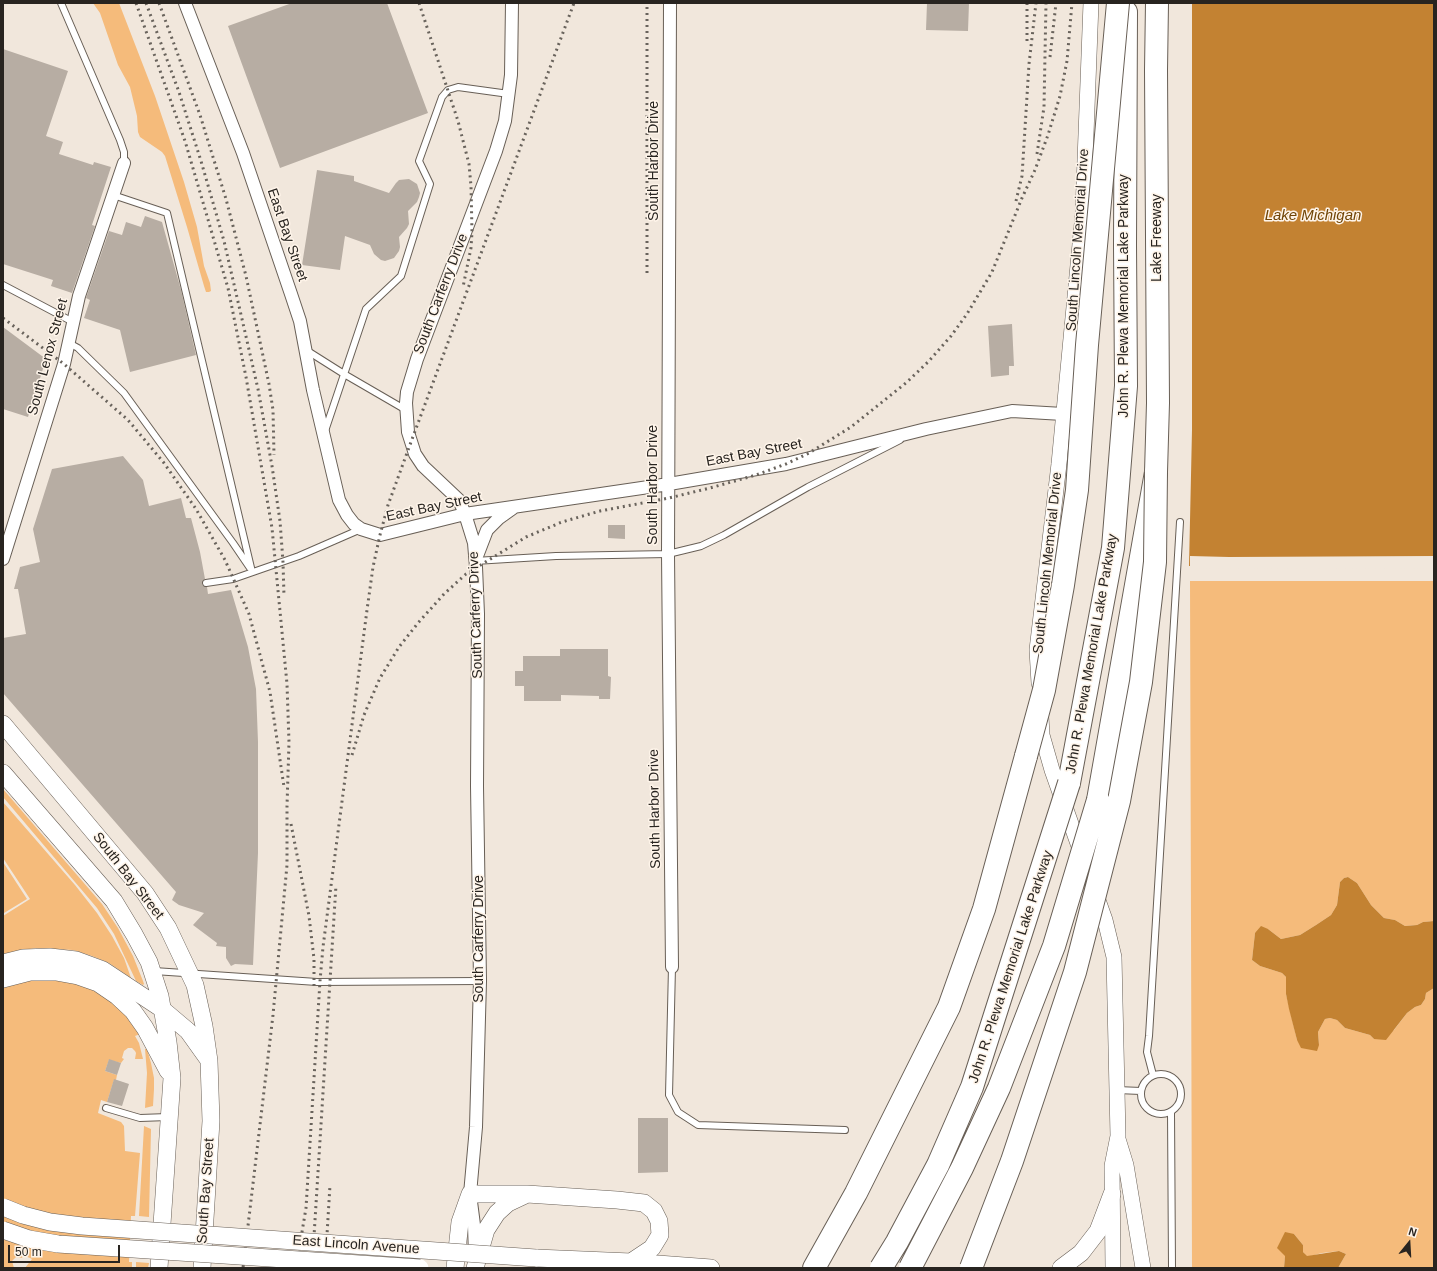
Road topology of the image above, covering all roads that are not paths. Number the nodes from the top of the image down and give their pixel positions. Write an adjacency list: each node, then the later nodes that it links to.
1 (61, 3): 10 (lane)
2 (185, 3): 15 (street, East Bay Street)
3 (512, 3): 9 (street, South Carferry Drive)
4 (670, 3): 22 (street, South Harbor Drive)
5 (1091, 3): 18 (street, South Lincoln Memorial Drive)
6 (1118, 3): 63 (highway, bridge)
7 (1126, 3): 64 (highway, John R. Plewa Memorial Lake Parkway, bridge)
8 (1157, 3): 21 (highway, Lake Freeway)
9 (509, 94): 16 (lane); 17 (street, South Carferry Drive)
10 (124, 163): 11 (street, South Lenox Street)
11 (113, 195): 13 (street, South Lenox Street); 30 (lane)
12 (3, 285): 13 (lane)
13 (73, 322): 14 (street, South Lenox Street)
14 (69, 343): 28 (street, South Lenox Street); 30 (lane)
15 (305, 349): 16 (lane); 20 (street, East Bay Street)
16 (344, 374): 17 (lane); 20 (lane)
17 (406, 410): 24 (street, South Carferry Drive)
18 (1063, 414): 19 (street, East Bay Street); 44 (street, South Lincoln Memorial Drive)
19 (917, 431): 22 (street, East Bay Street); 27 (lane)
20 (323, 434): 26 (street, East Bay Street)
21 (1156, 472): 65 (highway, John R. Plewa Memorial Lake Parkway, bridge); 66 (highway, bridge)
22 (669, 484): 23 (street, East Bay Street); 27 (street, South Harbor Drive)
23 (515, 506): 24 (street, East Bay Street); 29 (street)
24 (465, 514): 26 (street, East Bay Street); 29 (street, South Carferry Drive)
25 (1180, 522): 42 (lane)
26 (361, 529): 30 (lane)
27 (668, 554): 29 (lane); 35 (street, South Harbor Drive)
28 (3, 560)
29 (475, 561): 39 (street, South Carferry Drive)
30 (252, 572): 31 (lane)
31 (206, 583)
32 (3, 724): 37 (main road, South Bay Street)
33 (3, 773): 36 (main road, South Bay Street)
34 (3, 963): 40 (main road)
35 (672, 967): 49 (lane)
36 (152, 971): 37 (lane); 40 (main road, South Bay Street)
37 (190, 974): 39 (lane); 41 (main road, South Bay Street)
38 (3, 979): 43 (main road)
39 (480, 981): 51 (street, South Carferry Drive)
40 (162, 1008): 41 (main road); 43 (main road, South Bay Street)
41 (210, 1061): 59 (main road, South Bay Street)
42 (1153, 1075): 45 (lane); 47 (lane)
43 (172, 1078): 48 (main road, South Bay Street)
44 (1117, 1090): 45 (lane); 50 (street, South Lincoln Memorial Drive)
45 (1141, 1091): 47 (lane)
46 (106, 1108): 48 (lane)
47 (1171, 1112): 70 (lane)
48 (170, 1117): 58 (main road, South Bay Street)
49 (845, 1130)
50 (1118, 1136): 53 (street, South Lincoln Memorial Drive); 69 (street, South Lincoln Memorial Drive)
51 (470, 1194): 52 (main road); 57 (street, South Carferry Drive); 61 (main road, South Carferry Drive)
52 (527, 1194): 56 (main road); 57 (main road)
53 (1112, 1194): 67 (main road); 68 (street, South Lincoln Memorial Drive)
54 (3, 1207): 56 (main road, East Lincoln Avenue, bridge)
55 (3, 1230): 60 (main road, East Lincoln Avenue, bridge)
56 (631, 1262): 62 (main road, East Lincoln Avenue)
57 (475, 1266)
58 (160, 1268)
59 (202, 1268)
60 (420, 1268)
61 (455, 1268)
62 (711, 1268)
63 (814, 1268)
64 (881, 1268)
65 (910, 1268)
66 (971, 1268)
67 (1061, 1268)
68 (1113, 1268)
69 (1143, 1268)
70 (1172, 1268)

